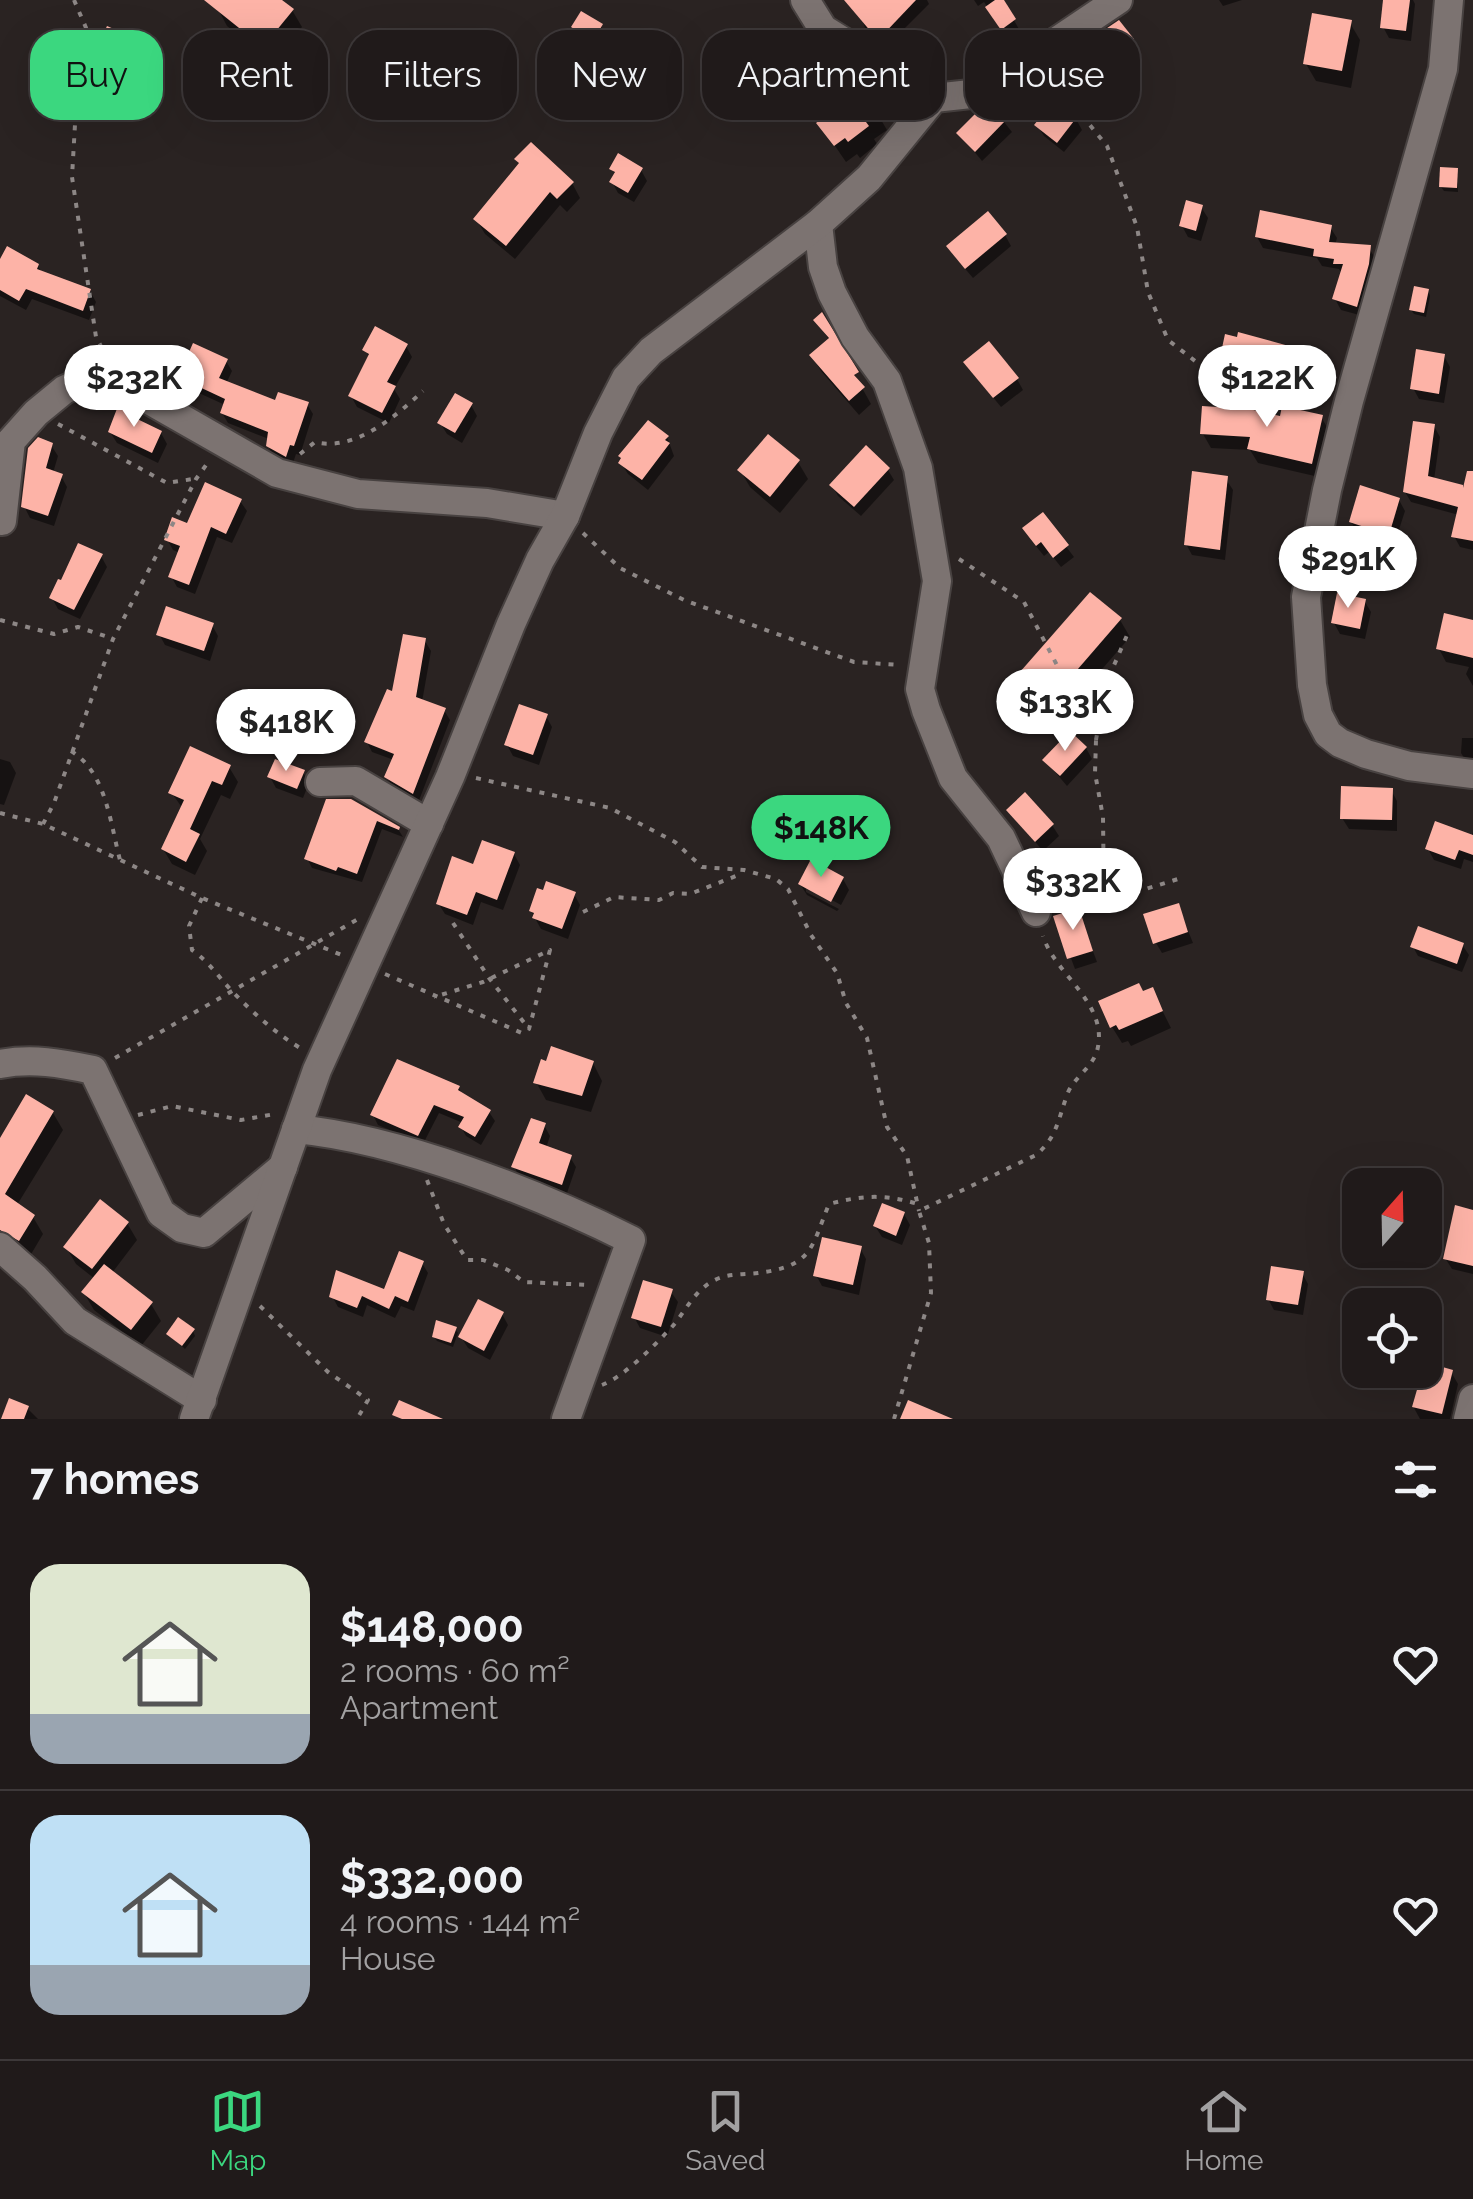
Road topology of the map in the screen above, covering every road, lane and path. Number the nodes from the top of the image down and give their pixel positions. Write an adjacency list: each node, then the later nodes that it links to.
1 (74, 0): 11 (path)
2 (804, 0): 5 (street)
3 (1118, 0): 6 (street)
4 (1449, 0): 27 (street)
5 (826, 30)
6 (1073, 30)
7 (916, 120): 9 (street)
8 (1086, 120): 10 (path)
9 (818, 224): 17 (street); 19 (street)
10 (1226, 385)
11 (122, 388): 13 (street); 14 (street)
12 (423, 390): 15 (path)
13 (36, 412): 16 (path); 18 (street)
14 (223, 440): 15 (street); 16 (path)
15 (277, 473): 17 (street)
16 (196, 479): 22 (path)
17 (565, 516): 23 (path); 26 (street)
18 (2, 522)
19 (933, 545): 23 (street); 24 (path)
20 (0, 620): 22 (path)
21 (1128, 633): 24 (path)
22 (113, 639): 25 (path)
23 (923, 665): 38 (street)
24 (1096, 740): 36 (path)
25 (71, 751): 30 (path); 32 (path)
26 (454, 766): 31 (street); 33 (path)
27 (1473, 774)
28 (320, 782): 31 (street)
29 (0, 812): 30 (path)
30 (43, 824): 32 (path)
31 (429, 824): 42 (street)
32 (120, 860): 35 (path)
33 (738, 870): 37 (path); 54 (path)
34 (1178, 879): 36 (path)
35 (202, 898): 41 (path); 44 (path)
36 (1104, 902): 38 (path)
37 (583, 912)
38 (1036, 912): 54 (path)
39 (364, 916): 41 (path)
40 (454, 923): 43 (path)
41 (315, 944): 42 (path); 44 (path)
42 (364, 964): 45 (path); 47 (street)
43 (489, 978): 45 (path); 46 (path); 46 (path)
44 (233, 992): 47 (path); 49 (path)
45 (434, 997): 46 (path)
46 (529, 1029)
47 (322, 1059): 51 (street)
48 (0, 1064): 49 (street)
49 (93, 1070): 50 (street)
50 (116, 1118): 51 (path); 53 (street)
51 (297, 1125): 52 (street); 53 (street)
52 (420, 1156): 56 (path); 56 (street)
53 (284, 1166): 57 (street)
54 (919, 1207): 58 (path); 63 (path)
55 (0, 1247): 60 (street)
56 (615, 1283): 58 (street)
57 (240, 1292): 60 (street); 61 (path)
58 (577, 1388): 62 (street)
59 (1473, 1399): 64 (street)
60 (198, 1409)
61 (356, 1419)
62 (566, 1419)
63 (894, 1419)
64 (1468, 1419)

